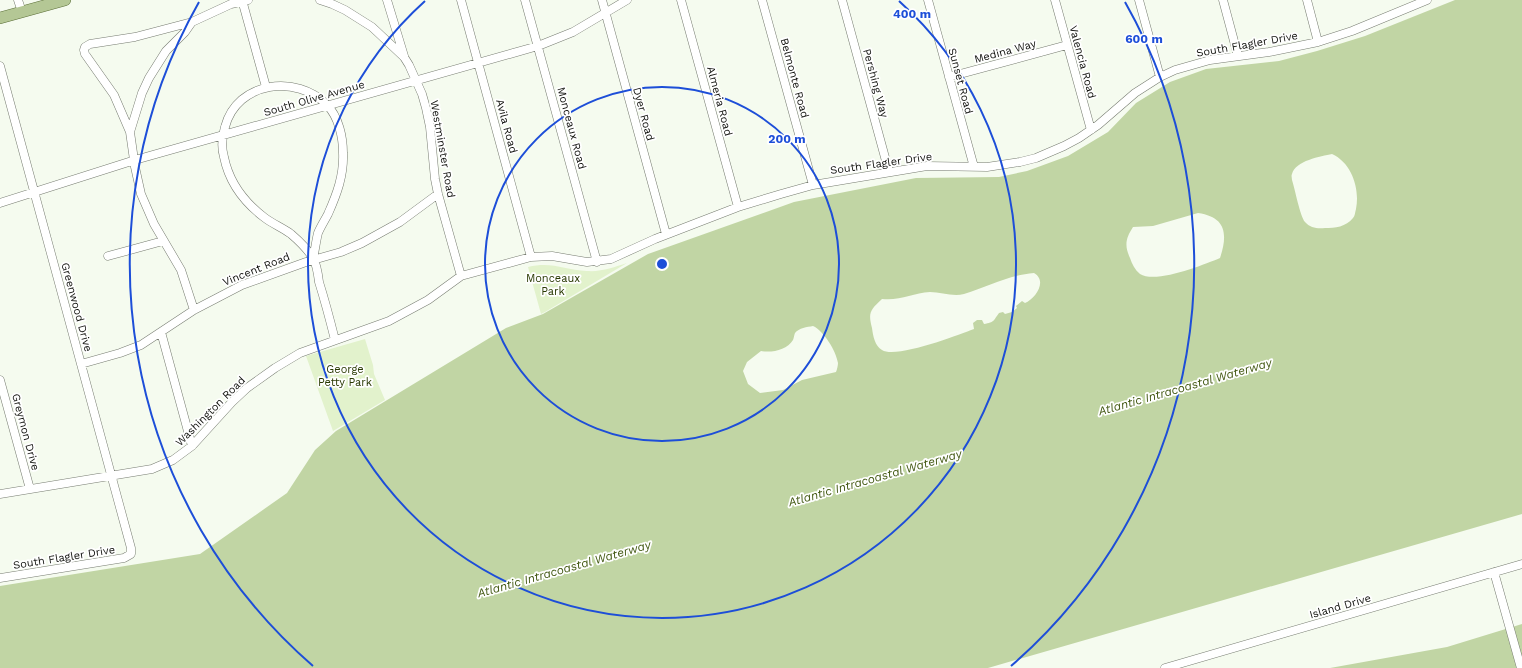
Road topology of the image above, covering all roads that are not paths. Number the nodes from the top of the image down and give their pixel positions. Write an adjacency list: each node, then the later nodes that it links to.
1 (18, 0): 19 (street)
2 (65, 0): 19 (main road)
3 (244, 0): 22 (street); 33 (street)
4 (320, 0): 27 (street, Westminster Road)
5 (387, 0): 27 (street)
6 (461, 0): 28 (street, Avila Road)
7 (525, 0): 25 (street, Monceaux Road)
8 (602, 0): 20 (street, Dyer Road)
9 (627, 0): 20 (street, South Olive Avenue)
10 (681, 0): 45 (street, Almeria Road)
11 (762, 0): 41 (street, Belmonte Road)
12 (842, 0): 40 (street, Pershing Way)
13 (928, 0): 30 (street, Sunset Road)
14 (1055, 0): 24 (street, Valencia Road)
15 (1139, 0): 31 (street)
16 (1223, 0): 26 (street)
17 (1307, 0): 23 (street)
18 (1427, 0): 23 (street, South Flagler Drive)
19 (22, 12): 21 (main road)
20 (605, 13): 25 (street, South Olive Avenue); 46 (street, Dyer Road)
21 (0, 18)
22 (192, 22): 36 (street); 36 (street)
23 (1318, 42): 26 (street, South Flagler Drive)
24 (1067, 45): 30 (street, Medina Way); 35 (street, Valencia Road)
25 (538, 46): 28 (street, South Olive Avenue); 51 (street, Monceaux Road)
26 (1238, 56): 31 (street, South Flagler Drive)
27 (404, 57): 32 (street, Westminster Road)
28 (478, 63): 32 (street, South Olive Avenue); 49 (street, Avila Road)
29 (0, 66): 42 (street, Greenwood Drive)
30 (949, 77): 39 (street, Sunset Road)
31 (1160, 77): 35 (street, South Flagler Drive)
32 (416, 81): 34 (street, South Olive Avenue); 43 (street, Westminster Road)
33 (266, 87): 34 (street); 37 (street)
34 (328, 106): 37 (street, South Olive Avenue); 50 (street)
35 (1091, 130): 39 (street, South Flagler Drive)
36 (130, 132): 38 (street)
37 (223, 135): 38 (street, South Olive Avenue); 50 (street)
38 (135, 160): 42 (street, South Olive Avenue); 47 (street)
39 (974, 167): 40 (street, South Flagler Drive)
40 (889, 172): 41 (street, South Flagler Drive)
41 (813, 186): 45 (street, South Flagler Drive)
42 (34, 192): 44 (street, South Olive Avenue); 56 (street, Greenwood Drive)
43 (438, 194): 50 (street, Vincent Road); 52 (street, Westminster Road)
44 (0, 203)
45 (738, 208): 46 (street, South Flagler Drive)
46 (666, 234): 51 (street, South Flagler Drive)
47 (163, 240): 48 (street); 53 (street)
48 (108, 256)
49 (531, 257): 51 (street, South Flagler Drive); 52 (street, Washington Road)
50 (313, 259): 53 (street, Vincent Road); 55 (street)
51 (596, 262)
52 (461, 276): 55 (street, Washington Road)
53 (194, 310): 54 (street, Vincent Road)
54 (161, 332): 56 (street, Vincent Road); 58 (street)
55 (335, 340): 58 (street, Washington Road)
56 (81, 364): 59 (street, Greenwood Drive)
57 (0, 380): 60 (street, Greymon Drive)
58 (192, 446): 59 (street, Washington Road)
59 (111, 476): 60 (street, Washington Road); 62 (street, Greenwood Drive)
60 (30, 489): 61 (street, Washington Road)
61 (0, 494)
62 (131, 554): 65 (street, South Flagler Drive)
63 (1522, 564): 64 (street, Island Drive)
64 (1494, 572): 66 (street, Island Drive); 67 (street)
65 (0, 578)
66 (1164, 668)
67 (1521, 668)

